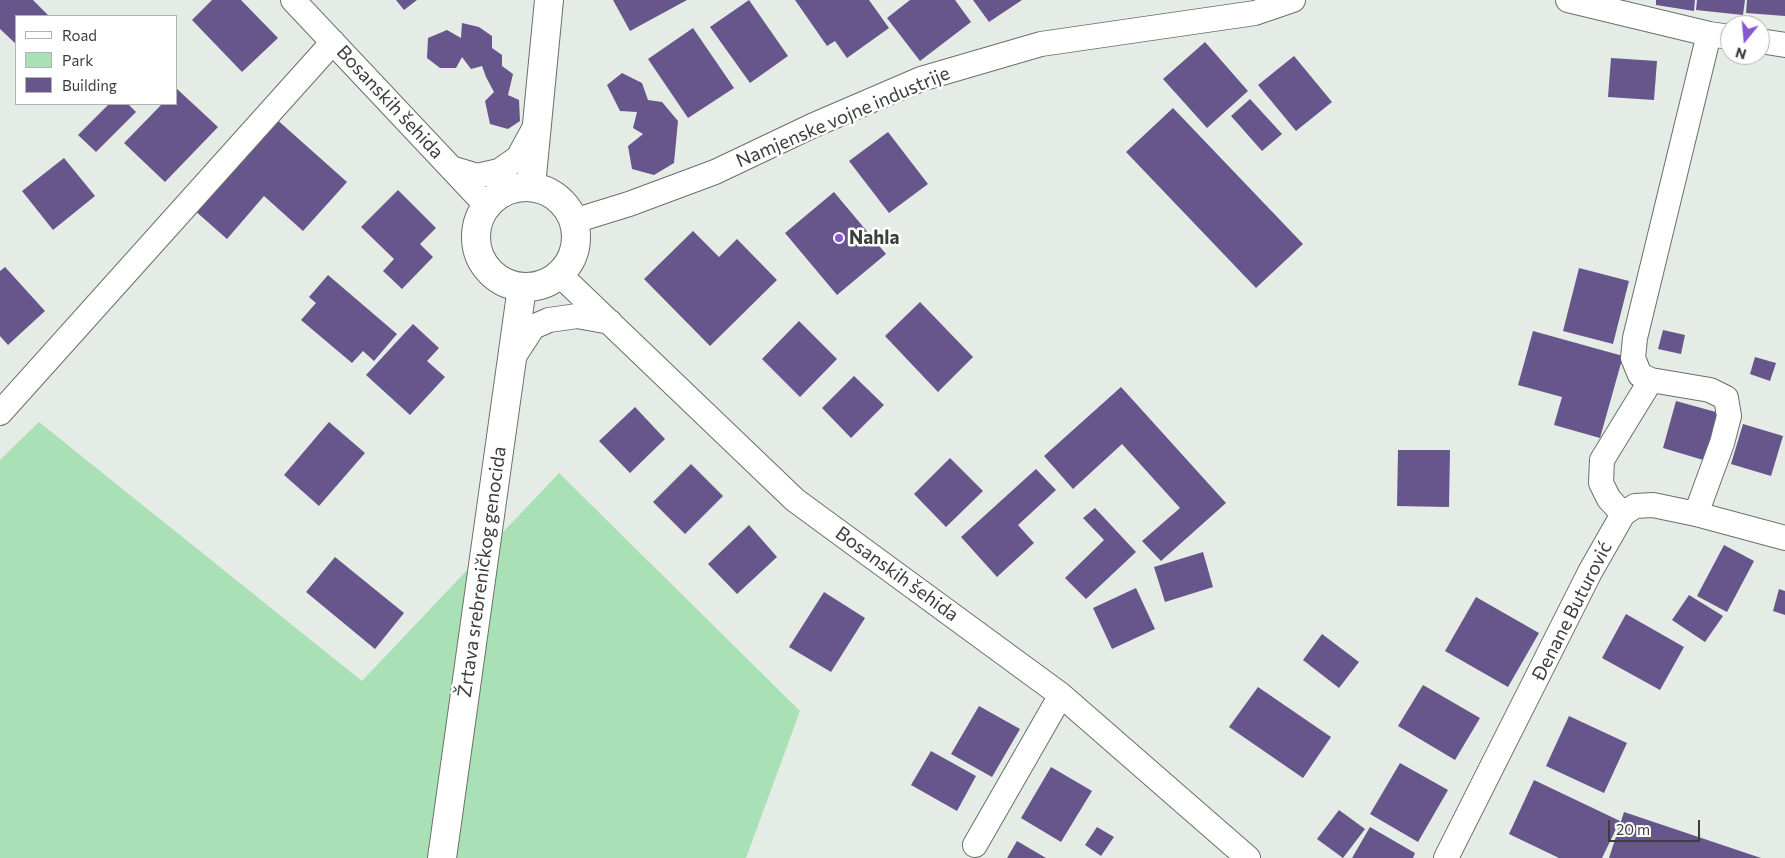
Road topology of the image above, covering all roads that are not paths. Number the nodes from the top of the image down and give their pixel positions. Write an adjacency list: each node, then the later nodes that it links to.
1 (293, 0): 6 (street, Bosanskih šehida)
2 (549, 0): 9 (street)
3 (1294, 0): 13 (street, Namjenske vojne industrije)
4 (1568, 0): 5 (street)
5 (1719, 36): 18 (street)
6 (333, 42): 10 (street, Bosanskih šehida); 19 (street)
7 (1770, 42): 8 (street)
8 (1785, 44)
9 (538, 121): 10 (street); 11 (street)
10 (451, 168): 12 (street, Bosanskih šehida)
11 (531, 186): 12 (street); 13 (street)
12 (486, 205): 15 (street)
13 (574, 221): 14 (street)
14 (560, 275): 15 (street); 16 (street, Bosanskih šehida)
15 (522, 287): 17 (street, Žrtava srebreničkog genocida)
16 (610, 322): 17 (street); 23 (street, Bosanskih šehida)
17 (512, 360): 25 (street, Žrtava srebreničkog genocida)
18 (1650, 380): 20 (street); 21 (street)
19 (0, 413)
20 (1623, 514): 21 (street); 27 (street, Đenane Buturović)
21 (1696, 514): 22 (street)
22 (1785, 538)
23 (1061, 695): 24 (street); 26 (street, Bosanskih šehida)
24 (976, 844)
25 (442, 858)
26 (1248, 858)
27 (1446, 858)

